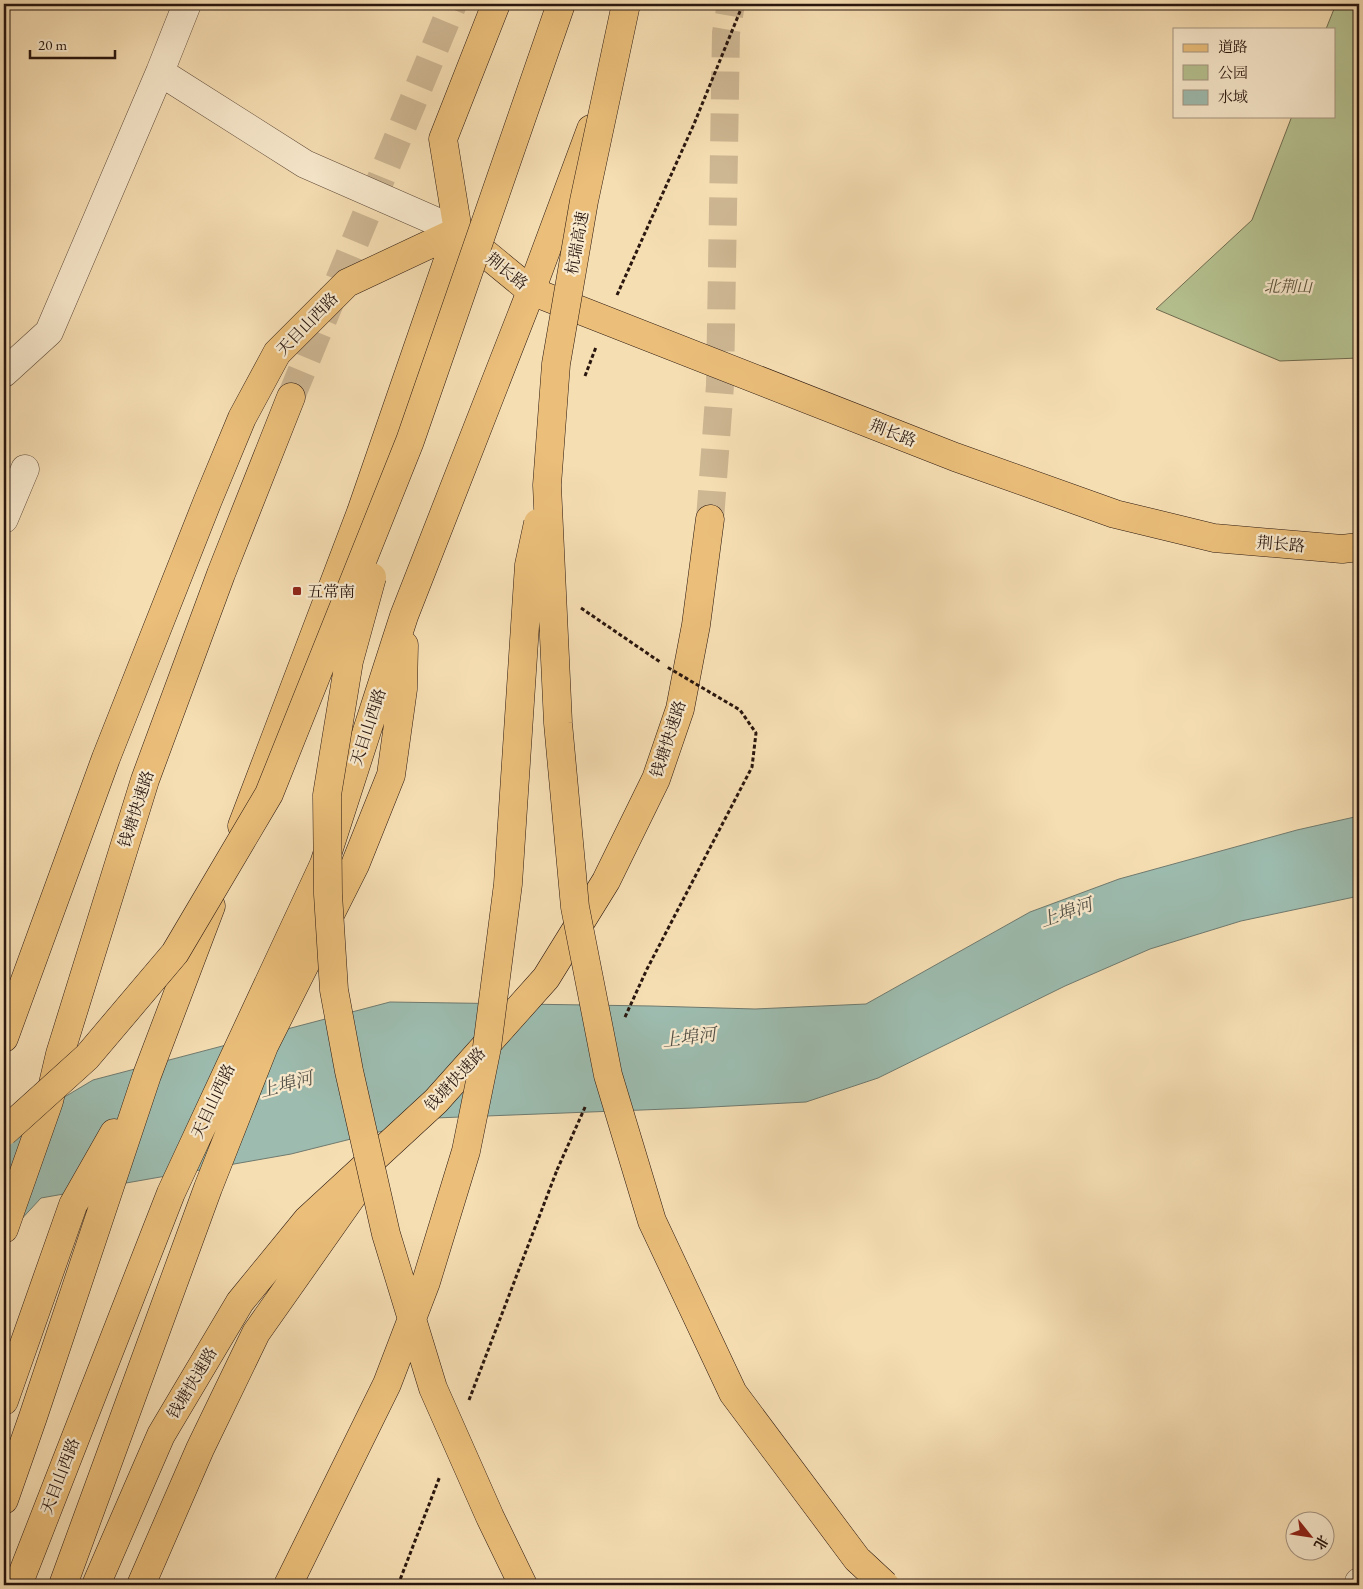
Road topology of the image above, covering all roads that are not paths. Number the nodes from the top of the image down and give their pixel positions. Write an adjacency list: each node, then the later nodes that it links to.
1 (187, 4): 6 (street)
2 (496, 4): 7 (main road)
3 (561, 4): 11 (main road, bridge)
4 (626, 4): 13 (main road, 杭瑞高速, bridge)
5 (639, 4): 8 (main road, 天目山西路)
6 (160, 72): 7 (street); 9 (street)
7 (458, 231): 8 (main road, 荆长路); 18 (main road, 天目山西路); 19 (main road)
8 (531, 291): 16 (main road, 荆长路); 17 (main road, 天目山西路)
9 (4, 373)
10 (291, 397): 22 (main road, 钱塘快速路)
11 (410, 441): 20 (main road, bridge); 30 (main road, bridge)
12 (25, 469): 14 (street)
13 (547, 485): 29 (main road, bridge); 31 (main road, bridge)
14 (4, 519)
15 (710, 520): 21 (main road, 钱塘快速路, bridge)
16 (1359, 547)
17 (404, 616): 25 (main road, 天目山西路); 26 (main road, 天目山西路)
18 (4, 1038)
19 (147, 1075): 23 (main road); 24 (main road)
20 (4, 1132)
21 (386, 1148): 27 (main road, 钱塘快速路); 28 (main road)
22 (4, 1229)
23 (4, 1400)
24 (4, 1500)
25 (18, 1585)
26 (63, 1585)
27 (96, 1585)
28 (141, 1585)
29 (288, 1585)
30 (523, 1585)
31 (885, 1585)

